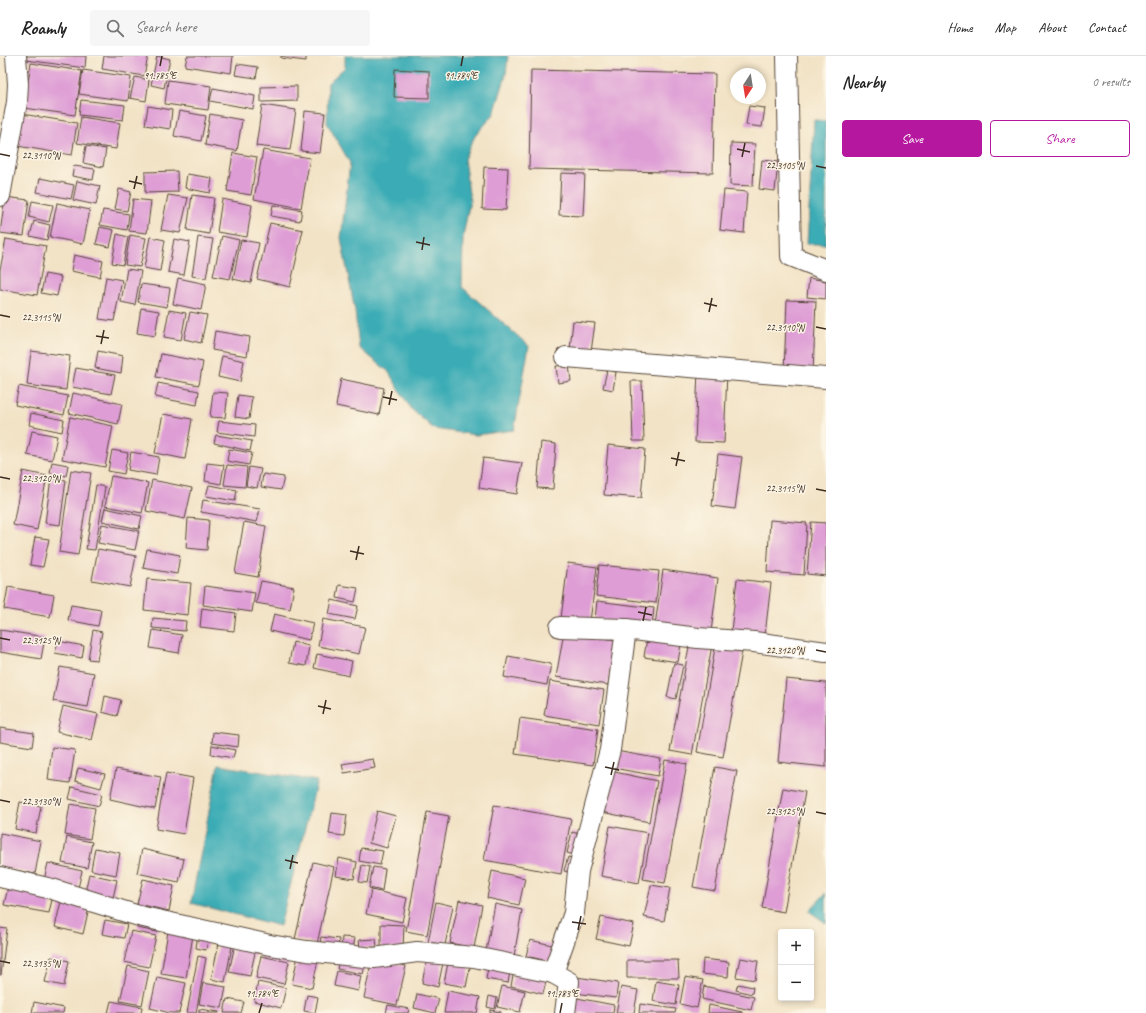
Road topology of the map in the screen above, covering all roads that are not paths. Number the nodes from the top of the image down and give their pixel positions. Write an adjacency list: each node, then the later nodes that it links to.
1 (16, 56): 3 (street)
2 (787, 56): 4 (street)
3 (0, 196)
4 (826, 270)
5 (566, 357): 6 (street)
6 (826, 378)
7 (560, 627): 8 (street)
8 (626, 629): 9 (street); 11 (street)
9 (826, 652)
10 (0, 877): 11 (street)
11 (553, 973): 12 (street)
12 (565, 1013)

